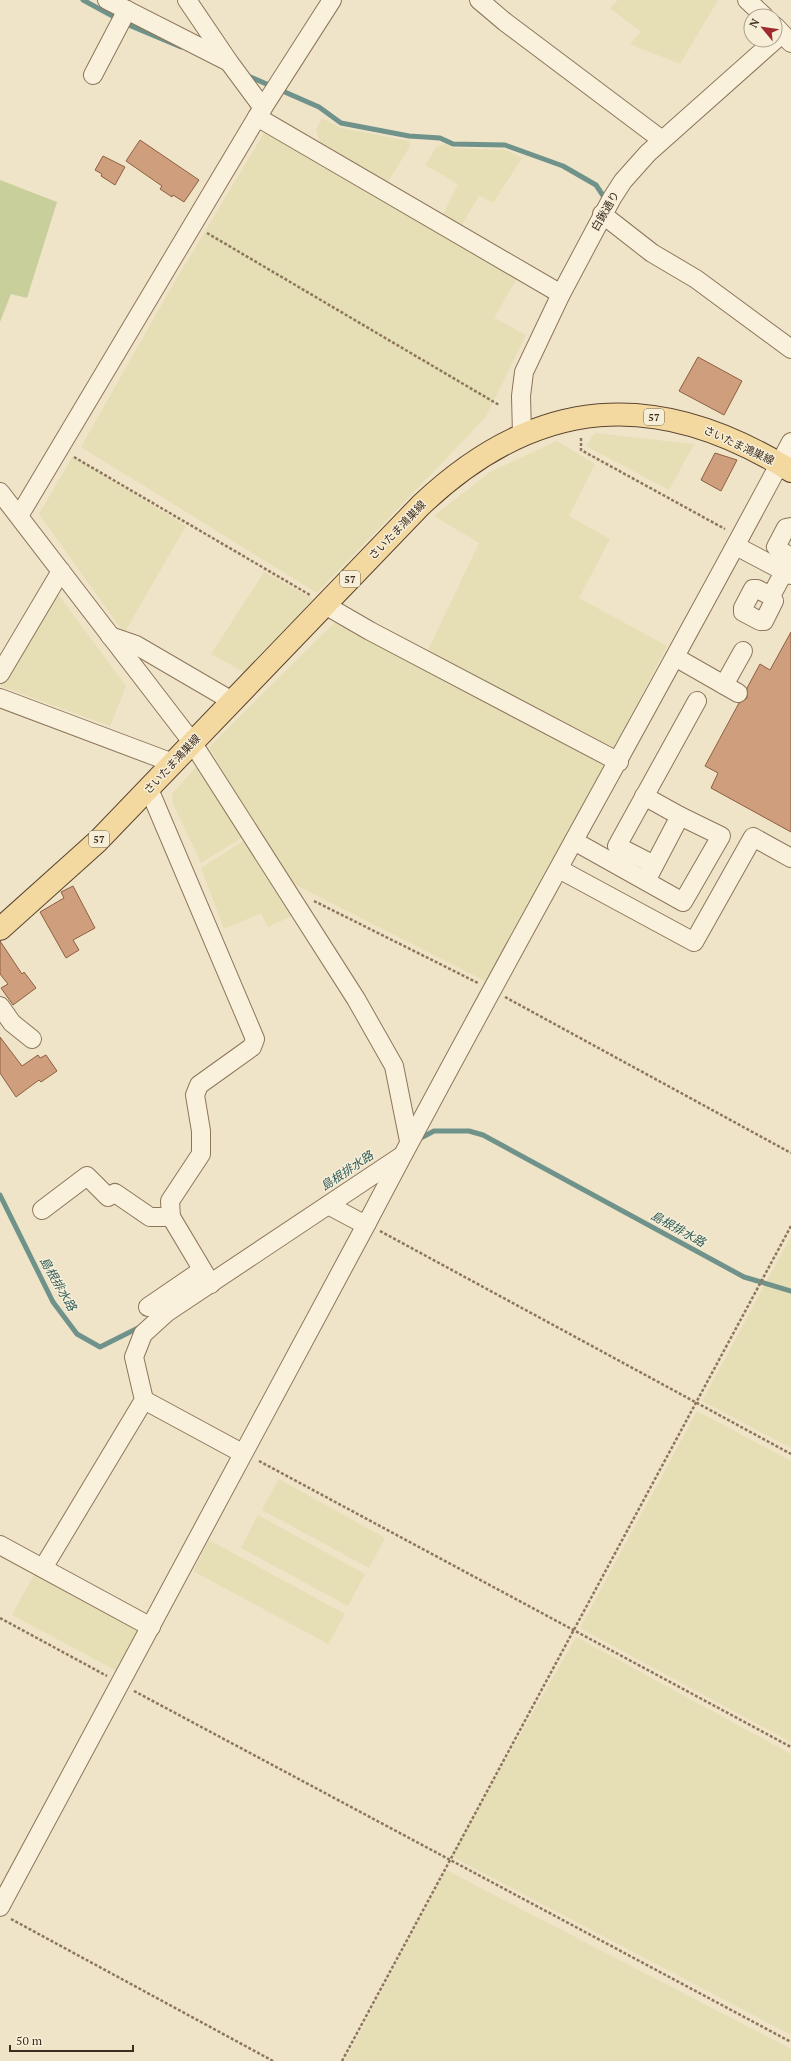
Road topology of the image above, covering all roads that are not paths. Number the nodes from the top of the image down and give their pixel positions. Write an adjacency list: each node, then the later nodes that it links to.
1 (107, 0): 7 (street)
2 (187, 0): 9 (street)
3 (332, 0): 11 (street)
4 (479, 0): 12 (street)
5 (746, 0): 6 (street)
6 (755, 8)
7 (127, 10): 9 (street); 10 (street)
8 (767, 48): 12 (street, 白鍬通り)
9 (229, 62): 11 (street)
10 (93, 75)
11 (260, 113): 14 (street); 20 (street)
12 (662, 140): 13 (street, 白鍬通り)
13 (606, 206): 14 (street, 白鍬通り); 15 (street)
14 (561, 294): 16 (street, 白鍬通り)
15 (791, 349)
16 (522, 434): 18 (main road, さいたま鴻巣線 / 57); 26 (main road, さいたま鴻巣線 / 57)
17 (791, 442): 18 (street)
18 (785, 468): 22 (street)
19 (0, 492): 20 (street)
20 (19, 516): 24 (street)
21 (791, 527): 23 (street)
22 (738, 541): 23 (street); 29 (street)
23 (789, 566): 25 (street)
24 (61, 571): 27 (street); 30 (street)
25 (771, 596)
26 (325, 605): 32 (main road, さいたま鴻巣線 / 57); 35 (street)
27 (110, 636): 32 (street); 34 (street)
28 (743, 651): 29 (street)
29 (675, 658): 35 (street)
30 (0, 674)
31 (0, 698): 36 (street)
32 (232, 701): 34 (main road, さいたま鴻巣線 / 57)
33 (697, 701): 38 (street)
34 (192, 742): 36 (main road, さいたま鴻巣線 / 57); 48 (street)
35 (619, 762): 40 (street)
36 (173, 763): 37 (main road, さいたま鴻巣線 / 57)
37 (149, 788): 45 (main road, さいたま鴻巣線 / 57); 51 (street)
38 (644, 796): 39 (street); 42 (street)
39 (680, 816): 42 (street); 44 (street)
40 (574, 842): 43 (street); 44 (street)
41 (791, 858): 43 (street)
42 (654, 865): 44 (street)
43 (559, 869): 48 (street)
44 (646, 881)
45 (0, 929)
46 (0, 1006): 47 (street)
47 (32, 1039)
48 (406, 1148): 49 (street); 52 (street)
49 (328, 1205): 52 (street); 53 (street)
50 (42, 1210): 51 (street)
51 (170, 1217): 53 (street)
52 (367, 1223): 56 (street)
53 (207, 1277): 54 (street); 55 (street)
54 (148, 1307)
55 (144, 1400): 56 (street); 58 (street)
56 (242, 1453): 59 (street)
57 (0, 1545): 58 (street)
58 (43, 1568): 59 (street)
59 (151, 1627): 60 (street)
60 (4, 1912)

